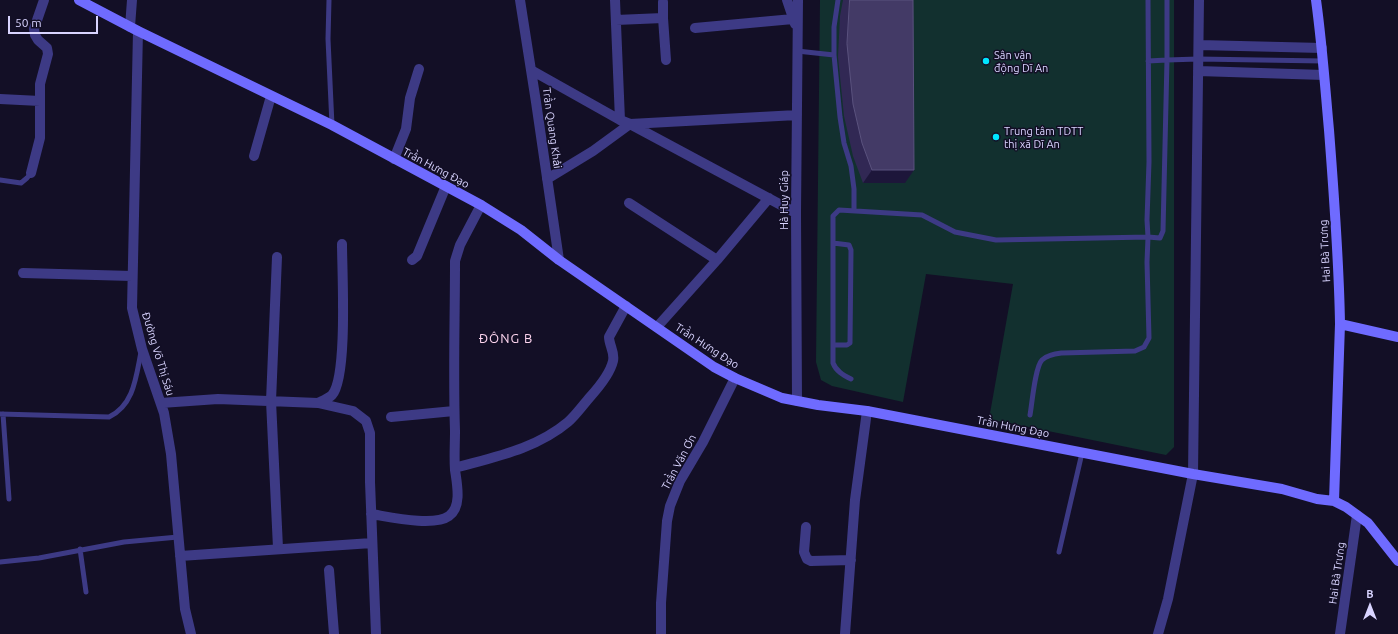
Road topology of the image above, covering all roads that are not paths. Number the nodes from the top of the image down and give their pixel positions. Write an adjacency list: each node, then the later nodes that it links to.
1 (44, 0): 36 (street)
2 (79, 0): 19 (main road, Trần Hưng Đạo)
3 (132, 0): 19 (street, Đường Võ Thị Sáu)
4 (329, 0): 40 (lane)
5 (520, 0): 31 (street, Trần Quang Khải)
6 (615, 0): 17 (street)
7 (787, 0): 16 (street, Hà Huy Giáp)
8 (798, 0): 20 (street)
9 (838, 0): 24 (lane)
10 (1148, 0): 28 (lane)
11 (1167, 0): 27 (lane)
12 (1199, 0): 21 (street)
13 (1316, 0): 22 (main road, Hai Bà Trưng)
14 (663, 2): 15 (street)
15 (663, 18): 17 (street); 26 (street)
16 (793, 19): 18 (street); 20 (street, Hà Huy Giáp)
17 (616, 20): 38 (street)
18 (694, 28)
19 (134, 29): 34 (main road, Trần Hưng Đạo); 60 (street, Đường Võ Thị Sáu)
20 (798, 30): 23 (street, Hà Huy Giáp)
21 (1199, 45): 22 (street); 25 (street)
22 (1322, 48): 29 (main road, Hai Bà Trưng)
23 (797, 50): 24 (lane); 37 (street, Hà Huy Giáp)
24 (834, 55): 50 (lane)
25 (1198, 59): 27 (lane); 29 (lane); 32 (street)
26 (666, 60)
27 (1167, 60): 28 (lane); 52 (lane)
28 (1148, 61): 52 (lane)
29 (1323, 61): 33 (main road, Hai Bà Trưng)
30 (419, 69): 42 (street)
31 (531, 70): 38 (street); 44 (street, Trần Quang Khải)
32 (1198, 71): 33 (street); 80 (street)
33 (1324, 75): 62 (main road, Hai Bà Trưng)
34 (271, 96): 40 (main road, Trần Hưng Đạo); 41 (street)
35 (0, 99): 36 (street)
36 (40, 101): 43 (street)
37 (797, 115): 39 (street); 51 (street, Hà Huy Giáp)
38 (620, 120): 39 (street)
39 (630, 124): 44 (street); 47 (street)
40 (332, 125): 42 (main road, Trần Hưng Đạo)
41 (254, 156)
42 (394, 159): 46 (main road, Trần Hưng Đạo)
43 (31, 173): 45 (lane)
44 (548, 179): 57 (street, Trần Quang Khải)
45 (0, 180)
46 (446, 186): 49 (main road, Trần Hưng Đạo); 56 (street)
47 (769, 198): 51 (street); 58 (street)
48 (629, 203): 58 (street)
49 (481, 205): 57 (main road, Trần Hưng Đạo); 73 (street)
50 (854, 210): 52 (lane); 53 (lane)
51 (796, 213): 70 (street, Hà Huy Giáp)
52 (1148, 237): 76 (lane)
53 (833, 243): 65 (lane); 65 (lane)
54 (342, 244): 71 (street)
55 (277, 257): 69 (street)
56 (412, 260)
57 (559, 260): 61 (main road, Trần Hưng Đạo)
58 (718, 260): 63 (street)
59 (23, 273): 60 (street)
60 (132, 276): 66 (street, Đường Võ Thị Sáu)
61 (626, 306): 63 (main road, Trần Hưng Đạo); 79 (street)
62 (1340, 324): 64 (main road); 82 (main road, Hai Bà Trưng)
63 (657, 327): 67 (main road, Trần Hưng Đạo)
64 (1398, 337)
65 (833, 345): 68 (lane)
66 (142, 349): 72 (street, Đường Võ Thị Sáu); 75 (lane)
67 (735, 378): 70 (main road, Trần Hưng Đạo); 100 (street, Trần Văn Ơn)
68 (851, 380)
69 (271, 401): 71 (street); 72 (street); 88 (street)
70 (797, 401): 74 (main road, Trần Hưng Đạo)
71 (318, 403): 83 (street)
72 (161, 404): 86 (street, Đường Võ Thị Sáu)
73 (454, 411): 77 (street); 79 (street)
74 (867, 411): 78 (main road, Trần Hưng Đạo); 92 (street)
75 (2, 414): 81 (lane)
76 (1030, 415)
77 (391, 417)
78 (1082, 453): 80 (main road, Trần Hưng Đạo); 90 (lane)
79 (455, 468): 83 (street)
80 (1192, 474): 82 (main road, Trần Hưng Đạo); 102 (street)
81 (9, 499)
82 (1334, 501): 84 (main road, Trần Hưng Đạo)
83 (371, 514): 87 (street)
84 (1357, 515): 93 (main road, Trần Hưng Đạo); 103 (street, Hai Bà Trưng)
85 (806, 527): 92 (street)
86 (178, 537): 89 (lane); 91 (street, Đường Võ Thị Sáu)
87 (372, 543): 88 (street); 99 (street)
88 (278, 548): 91 (street)
89 (80, 549): 94 (lane); 96 (lane)
90 (1059, 552)
91 (180, 556): 97 (street, Đường Võ Thị Sáu)
92 (851, 560): 101 (street)
93 (1398, 561)
94 (0, 562)
95 (329, 570): 98 (street)
96 (86, 592)
97 (191, 634)
98 (334, 634)
99 (376, 634)
100 (661, 634)
101 (845, 634)
102 (1158, 634)
103 (1340, 634)

